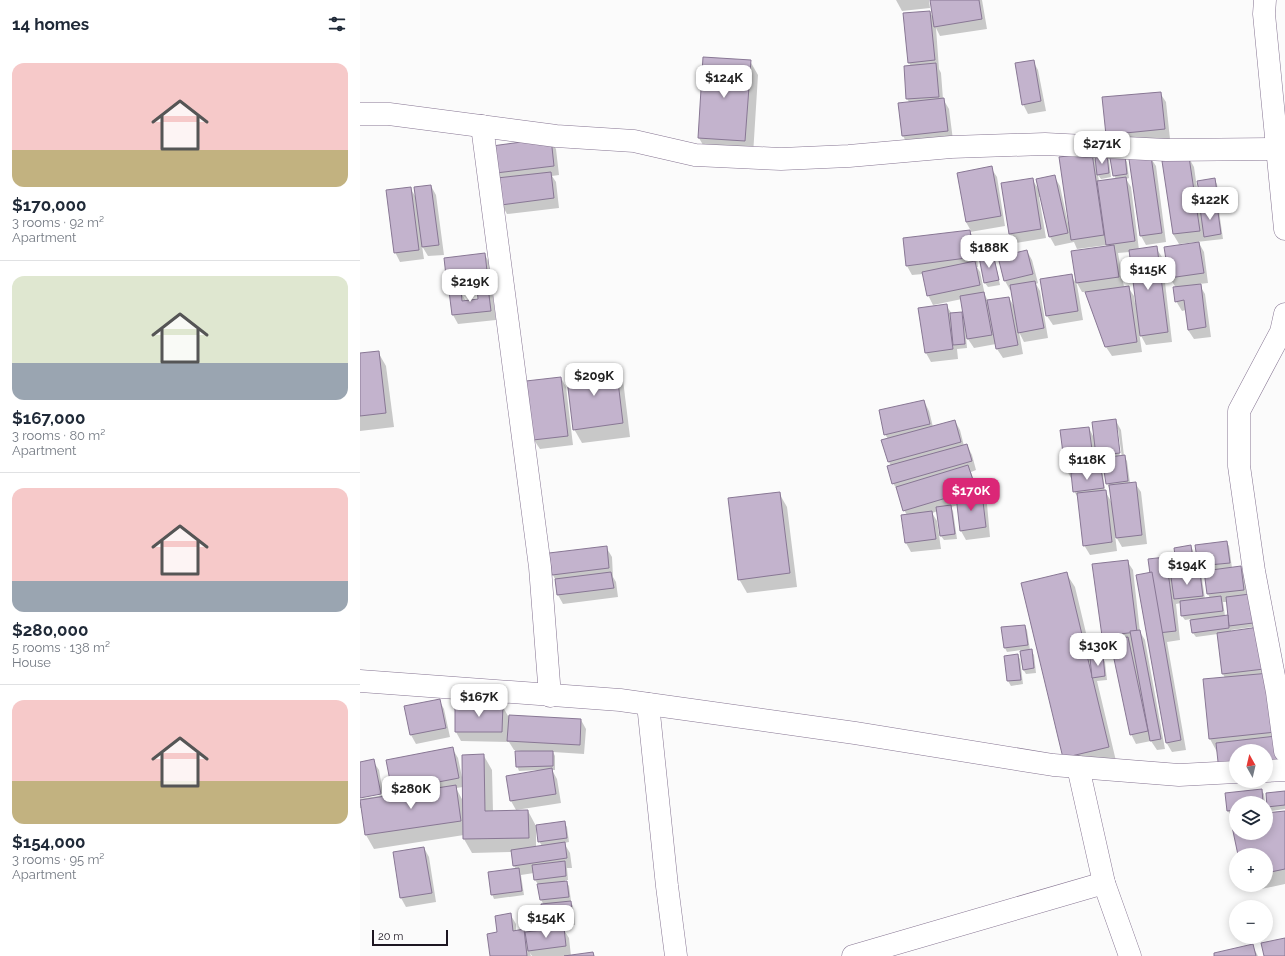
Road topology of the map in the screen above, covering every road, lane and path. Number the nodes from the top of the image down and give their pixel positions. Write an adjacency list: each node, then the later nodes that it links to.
1 (1265, 0): 4 (street)
2 (360, 114): 3 (street)
3 (482, 126): 4 (street); 8 (street)
4 (1277, 149): 5 (street)
5 (1285, 229)
6 (1285, 314): 10 (street)
7 (360, 681): 8 (street)
8 (550, 696): 9 (street)
9 (648, 704): 11 (street); 16 (street)
10 (1285, 752)
11 (1078, 767): 14 (street); 15 (street)
12 (1285, 770): 13 (street)
13 (1273, 771)
14 (1229, 772)
15 (1104, 883): 17 (street); 18 (street)
16 (676, 956)
17 (853, 956)
18 (1130, 956)

